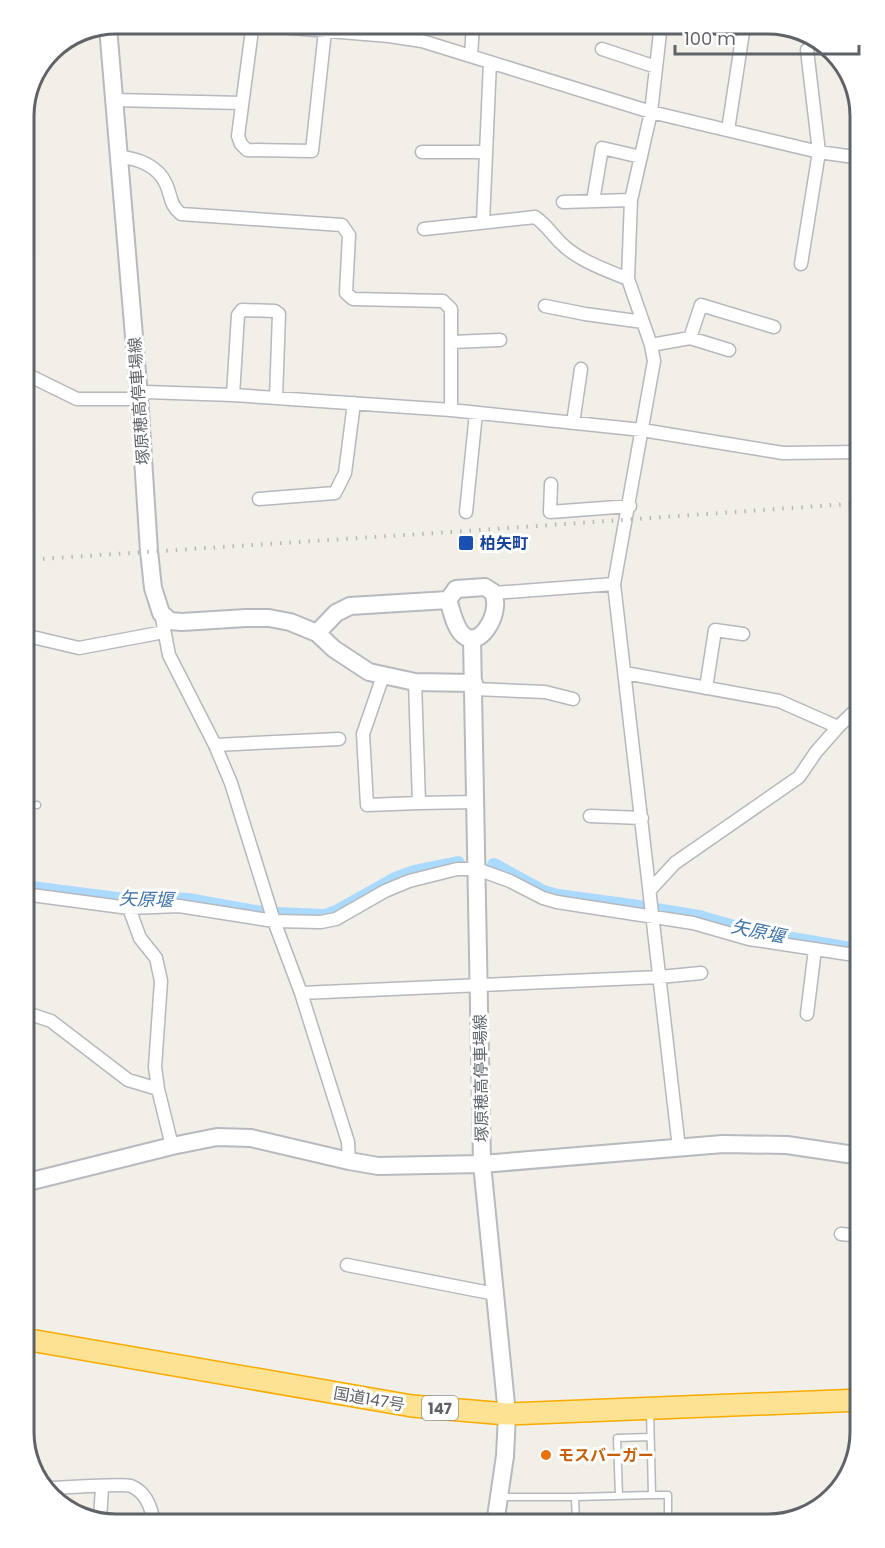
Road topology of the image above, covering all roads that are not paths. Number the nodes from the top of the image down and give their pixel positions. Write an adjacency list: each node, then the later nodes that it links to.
1 (251, 34): 14 (street)
2 (325, 34): 14 (street)
3 (368, 34): 10 (street)
4 (109, 35): 13 (main road, 塚原穂高停車場線)
5 (472, 35): 10 (street)
6 (660, 35): 12 (street)
7 (743, 35): 16 (street)
8 (602, 49): 12 (street)
9 (807, 50): 19 (street)
10 (471, 56): 11 (street)
11 (490, 62): 15 (street); 18 (street)
12 (656, 68): 15 (street)
13 (114, 100): 14 (street); 21 (main road, 塚原穂高停車場線)
14 (242, 104)
15 (651, 112): 16 (street); 22 (street)
16 (728, 130): 19 (street)
17 (422, 152): 18 (street)
18 (486, 152): 26 (street)
19 (819, 152): 20 (street); 28 (street)
20 (850, 156)
21 (119, 157): 35 (street); 41 (main road, 塚原穂高停車場線)
22 (641, 157): 23 (street); 24 (street)
23 (631, 200): 24 (street); 29 (street)
24 (593, 201): 25 (street)
25 (563, 202)
26 (483, 222): 27 (street); 29 (street)
27 (424, 230)
28 (801, 264)
29 (627, 279): 31 (street)
30 (545, 306): 31 (street)
31 (643, 322): 36 (street)
32 (774, 327): 33 (street)
33 (690, 338): 36 (street); 37 (street)
34 (500, 340): 35 (street)
35 (451, 342): 44 (street)
36 (651, 345): 47 (street)
37 (729, 351)
38 (581, 369): 46 (street)
39 (35, 378): 41 (street)
40 (233, 395): 41 (street); 42 (street); 42 (street)
41 (139, 396): 56 (main road, 塚原穂高停車場線)
42 (276, 398): 43 (street)
43 (354, 403): 44 (street); 50 (street)
44 (452, 410): 45 (street)
45 (476, 413): 46 (street); 52 (street)
46 (573, 423): 47 (street)
47 (642, 430): 48 (street); 51 (street)
48 (850, 452)
49 (551, 484): 51 (street)
50 (259, 500)
51 (630, 506): 53 (street)
52 (466, 512)
53 (614, 584): 54 (street); 62 (street)
54 (494, 593): 55 (main road); 61 (main road)
55 (448, 600): 58 (main road); 61 (main road)
56 (161, 613): 57 (street); 58 (main road)
57 (164, 632): 60 (street); 71 (street)
58 (317, 633): 63 (main road)
59 (743, 634): 66 (street)
60 (35, 638)
61 (472, 639): 65 (main road, 塚原穂高停車場線)
62 (625, 673): 66 (street); 75 (street)
63 (383, 676): 64 (main road); 73 (street)
64 (415, 682): 65 (main road); 73 (street)
65 (474, 686): 67 (street); 72 (main road, 塚原穂高停車場線)
66 (706, 688): 69 (street)
67 (573, 699)
68 (850, 716): 69 (street)
69 (838, 727): 77 (street)
70 (339, 739): 71 (street)
71 (215, 745): 81 (street)
72 (476, 802): 73 (street); 76 (main road, 塚原穂高停車場線)
73 (419, 803)
74 (590, 816): 75 (street)
75 (642, 818): 77 (street)
76 (477, 869): 80 (street); 81 (street); 86 (main road, 塚原穂高停車場線)
77 (651, 889): 80 (street)
78 (34, 895): 79 (street)
79 (129, 908): 81 (street); 90 (street)
80 (653, 917): 82 (street); 85 (street)
81 (274, 921): 87 (street)
82 (815, 949): 83 (street); 88 (street)
83 (850, 954)
84 (701, 973): 85 (street)
85 (660, 977): 86 (street); 92 (street)
86 (479, 984): 87 (street); 95 (main road, 塚原穂高停車場線)
87 (301, 993): 94 (street)
88 (807, 1014)
89 (34, 1015): 90 (street)
90 (158, 1089): 91 (street)
91 (172, 1146): 94 (main road); 96 (main road)
92 (679, 1148): 93 (main road, 塚原穂高停車場線); 95 (main road, 塚原穂高停車場線)
93 (850, 1154)
94 (349, 1161): 95 (main road)
95 (482, 1164): 100 (main road)
96 (34, 1180)
97 (841, 1234): 98 (street)
98 (850, 1235)
99 (347, 1265): 100 (street)
100 (495, 1294): 104 (main road)
101 (34, 1341): 104 (highway, 国道147号 / 147)
102 (850, 1400): 103 (highway, 国道147号 / 147)
103 (650, 1408): 104 (highway, 国道147号 / 147); 105 (lane)
104 (507, 1414): 110 (main road)
105 (650, 1437): 108 (lane); 109 (lane)
106 (102, 1486): 107 (street); 112 (street); 113 (street)
107 (57, 1488)
108 (652, 1495): 109 (lane); 116 (lane)
109 (619, 1496): 111 (lane)
110 (499, 1497): 111 (lane); 114 (main road)
111 (575, 1497): 115 (lane)
112 (100, 1512)
113 (152, 1513)
114 (497, 1514)
115 (576, 1514)
116 (668, 1514)

